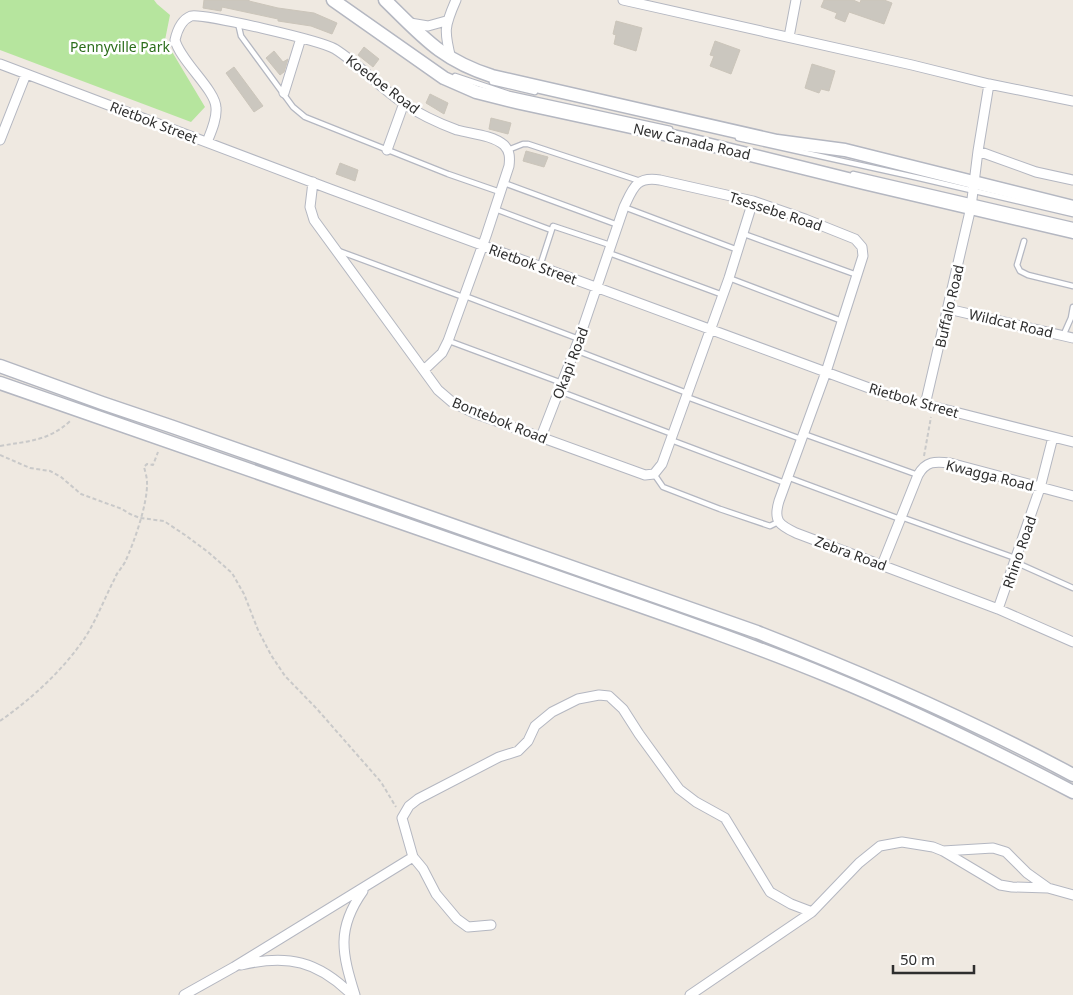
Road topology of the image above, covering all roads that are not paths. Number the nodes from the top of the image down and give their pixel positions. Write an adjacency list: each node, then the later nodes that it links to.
1 (333, 0): 35 (main road, New Canada Road)
2 (343, 0): 35 (lane, New Canada Road)
3 (379, 0): 18 (lane)
4 (385, 0): 10 (main road, New Canada Road)
5 (456, 0): 8 (street)
6 (623, 0): 11 (street)
7 (796, 0): 11 (street)
8 (446, 21): 10 (street); 13 (street)
9 (238, 23): 12 (street, Koedoe Road); 17 (lane); 25 (street, Koedoe Road)
10 (407, 23): 13 (main road, New Canada Road)
11 (789, 37): 16 (street)
12 (301, 38): 17 (street); 21 (street, Koedoe Road)
13 (452, 59): 32 (main road, New Canada Road)
14 (0, 64): 15 (street, Rietbok Street)
15 (26, 74): 24 (street); 25 (street, Rietbok Street)
16 (989, 84): 20 (street); 28 (street, Buffalo Road)
17 (284, 93): 26 (lane)
18 (545, 94)
19 (564, 99): 22 (lane, New Canada Road)
20 (1073, 101)
21 (404, 103): 26 (street); 27 (street, Koedoe Road)
22 (724, 135)
23 (733, 137): 32 (lane, New Canada Road)
24 (0, 140)
25 (207, 142): 31 (street, Rietbok Street)
26 (388, 150): 33 (lane)
27 (508, 150): 30 (lane); 33 (street)
28 (978, 151): 29 (street); 32 (street, Buffalo Road)
29 (1073, 180)
30 (641, 181): 34 (street, Tsessebe Road); 36 (street)
31 (313, 182): 46 (street, Rietbok Street); 48 (street, Bontebok Road)
32 (974, 186): 35 (street, Buffalo Road); 37 (main road, New Canada Road); 39 (lane, New Canada Road)
33 (502, 188): 38 (street); 40 (lane)
34 (753, 201): 44 (street); 51 (street, Tsessebe Road)
35 (971, 204): 41 (lane, New Canada Road); 43 (main road, New Canada Road); 58 (street, Buffalo Road)
36 (624, 207): 40 (street); 49 (lane)
37 (1073, 207)
38 (495, 209): 42 (lane); 46 (street)
39 (1073, 214)
40 (618, 225): 47 (street)
41 (1073, 225)
42 (551, 230): 47 (lane); 50 (lane)
43 (1073, 232)
44 (744, 234): 49 (street); 51 (lane)
45 (1024, 241): 53 (lane)
46 (483, 245): 50 (street, Rietbok Street); 56 (street)
47 (611, 249): 54 (street); 55 (lane)
48 (336, 250): 56 (lane); 67 (street, Bontebok Road)
49 (738, 250): 52 (street)
50 (540, 266): 54 (street, Rietbok Street)
51 (857, 275): 59 (street, Tsessebe Road)
52 (730, 278): 55 (street); 59 (lane)
53 (1073, 286)
54 (597, 288): 60 (street, Rietbok Street); 63 (street, Okapi Road)
55 (723, 295): 60 (street)
56 (465, 297): 63 (lane); 64 (street)
57 (1073, 306): 61 (lane)
58 (948, 309): 61 (street, Wildcat Road); 72 (street, Buffalo Road)
59 (842, 321): 68 (street, Tsessebe Road)
60 (711, 330): 68 (street, Rietbok Street); 71 (street)
61 (1063, 336): 62 (street, Wildcat Road)
62 (1073, 338)
63 (579, 339): 65 (street, Okapi Road)
64 (448, 341): 67 (street); 70 (lane)
65 (575, 350): 70 (street, Okapi Road); 71 (lane)
66 (0, 366): 90 (main road)
67 (424, 370): 75 (street, Bontebok Road)
68 (826, 372): 72 (street, Rietbok Street); 73 (street)
69 (0, 383): 91 (main road)
70 (561, 387): 75 (street, Okapi Road); 76 (lane)
71 (688, 395): 73 (lane); 76 (street)
72 (929, 406): 74 (street, Rietbok Street)
73 (802, 436): 79 (lane); 80 (street)
74 (1053, 436): 77 (street, Rietbok Street); 81 (street, Rhino Road)
75 (541, 437): 78 (street, Bontebok Road)
76 (672, 438): 78 (street); 80 (lane)
77 (1073, 442)
78 (654, 474): 84 (lane)
79 (918, 475): 81 (street, Kwagga Road); 83 (street)
80 (786, 480): 83 (lane); 84 (street)
81 (1040, 488): 82 (street, Kwagga Road); 85 (street, Rhino Road)
82 (1073, 496)
83 (901, 518): 85 (lane); 86 (street)
84 (778, 522): 86 (street, Zebra Road)
85 (1016, 560): 87 (lane); 88 (street, Rhino Road)
86 (882, 565): 88 (street, Zebra Road)
87 (1073, 588)
88 (998, 609): 89 (street, Zebra Road)
89 (1073, 642)
90 (1073, 775)
91 (1073, 792)
92 (943, 851): 95 (street); 95 (street); 97 (street)
93 (413, 857): 94 (street); 97 (street); 98 (street)
94 (366, 886): 99 (street); 101 (street)
95 (1048, 888): 96 (street)
96 (1073, 894)
97 (812, 912): 102 (street)
98 (491, 926)
99 (234, 967): 100 (street); 101 (street)
100 (184, 995)
101 (353, 995)
102 (690, 995)

